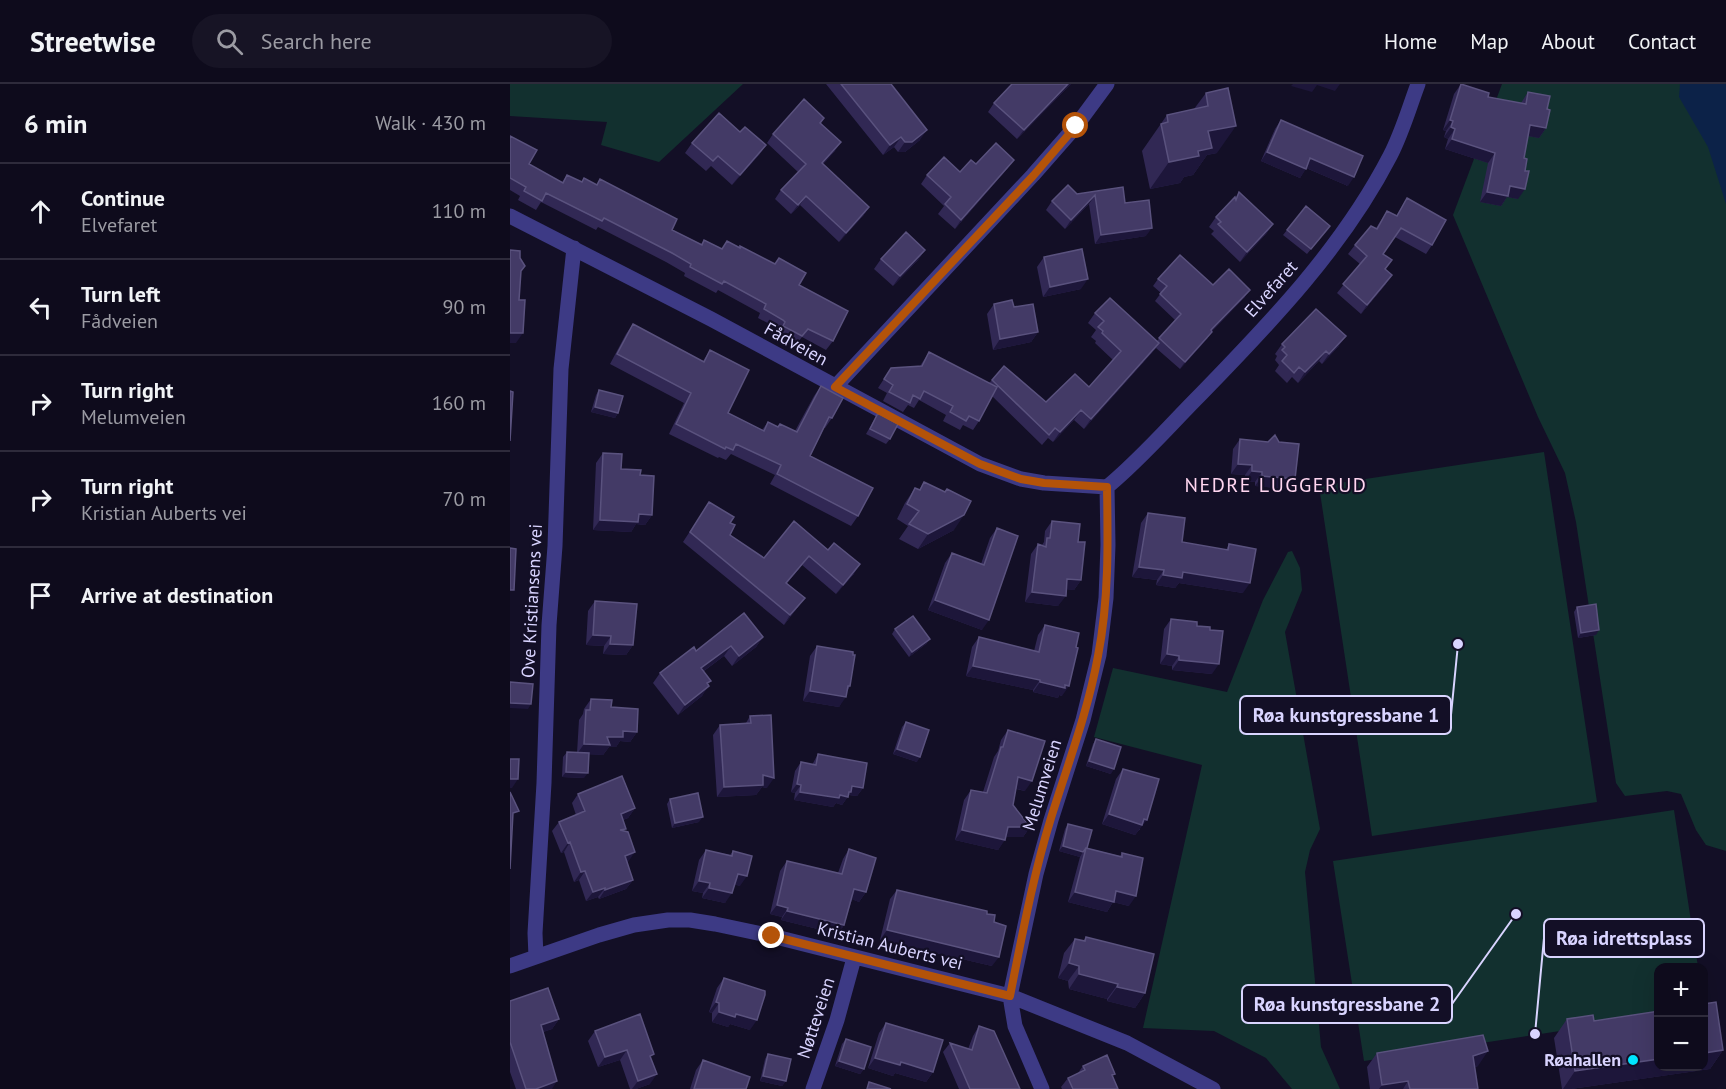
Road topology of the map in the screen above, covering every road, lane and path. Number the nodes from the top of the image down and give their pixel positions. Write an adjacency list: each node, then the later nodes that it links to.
1 (1107, 84): 5 (street)
2 (1418, 84): 6 (street, Elvefaret)
3 (510, 216): 4 (street, Fådveien)
4 (574, 248): 5 (street, Fådveien); 7 (street, Ove Kristiansens vei)
5 (835, 387): 6 (street, Fådveien)
6 (1107, 487): 10 (street, Melumveien)
7 (536, 957): 8 (street, Kristian Auberts vei); 9 (street, Kristian Auberts vei)
8 (855, 958): 10 (street, Kristian Auberts vei); 11 (street, Nøtteveien)
9 (510, 966)
10 (1010, 996): 12 (street, Melumveien); 13 (street, Kristian Auberts vei)
11 (813, 1089)
12 (1042, 1089)
13 (1213, 1089)

